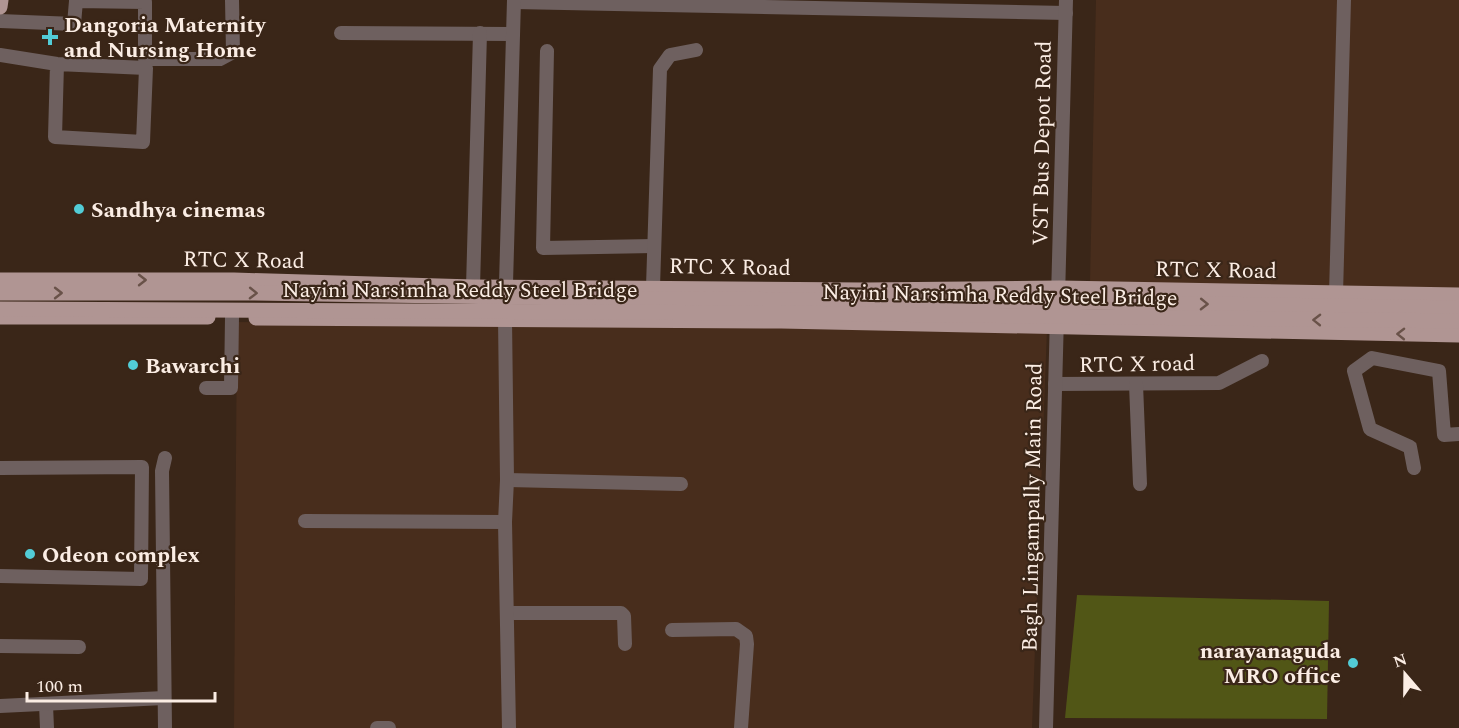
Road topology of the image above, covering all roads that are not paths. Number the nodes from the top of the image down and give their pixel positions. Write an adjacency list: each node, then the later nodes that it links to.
1 (1, 0): 6 (main road)
2 (232, 0): 7 (street)
3 (1344, 0): 25 (street)
4 (514, 1): 5 (street); 10 (street)
5 (1066, 6): 23 (street, VST Bus Depot Road)
6 (0, 7)
7 (0, 21)
8 (341, 33): 9 (street)
9 (480, 33): 10 (street); 21 (street)
10 (513, 34): 20 (street)
11 (696, 50): 15 (street)
12 (547, 51): 15 (street)
13 (0, 55): 14 (street)
14 (57, 64): 14 (street)
15 (654, 246): 22 (street)
16 (0, 274): 18 (main road)
17 (0, 280): 18 (main road, RTC X Road)
18 (18, 280): 19 (main road, RTC X Road)
19 (88, 280): 21 (main road, RTC X Road, one-way to 21); 31 (main road)
20 (507, 286): 21 (main road, RTC X Road); 22 (main road, RTC X Road); 32 (street)
21 (474, 287)
22 (653, 287): 23 (main road, RTC X Road)
23 (1059, 288): 25 (main road, RTC X Road); 34 (street, Bagh Lingampally Main Road)
24 (0, 293): 27 (main road, Nayini Narsimha Reddy Steel Bridge, one-way to 27, bridge)
25 (1336, 294): 26 (main road, RTC X Road)
26 (1459, 295)
27 (1459, 308)
28 (0, 309): 33 (main road, Nayini Narsimha Reddy Steel Bridge, one-way to 28, bridge)
29 (0, 317): 31 (main road, RTC X Road)
30 (232, 317): 31 (main road, RTC X Road); 32 (main road, RTC X Road); 39 (street)
31 (84, 318)
32 (505, 319): 34 (main road, RTC X Road); 44 (street)
33 (1459, 321)
34 (1056, 327): 35 (main road, RTC X Road, one-way to 34); 37 (street, Bagh Lingampally Main Road)
35 (1459, 334)
36 (1262, 361): 38 (street, RTC X road)
37 (1055, 384): 38 (street, RTC X road); 64 (street, Bagh Lingampally Main Road)
38 (1136, 384): 46 (street)
39 (206, 388)
40 (1459, 434): 43 (street)
41 (165, 458): 55 (street)
42 (0, 468): 49 (street)
43 (1414, 468)
44 (507, 480): 45 (street); 48 (street)
45 (681, 484)
46 (1140, 484)
47 (305, 521): 48 (street)
48 (505, 522): 50 (street)
49 (0, 576)
50 (507, 613): 52 (street); 62 (street)
51 (672, 630): 63 (street)
52 (625, 644)
53 (0, 646): 54 (street)
54 (79, 647)
55 (164, 698): 56 (street); 59 (street)
56 (46, 705): 57 (street); 58 (street)
57 (0, 706)
58 (46, 728)
59 (165, 728)
60 (377, 728): 61 (street)
61 (390, 728)
62 (509, 728)
63 (741, 728)
64 (1046, 728)

